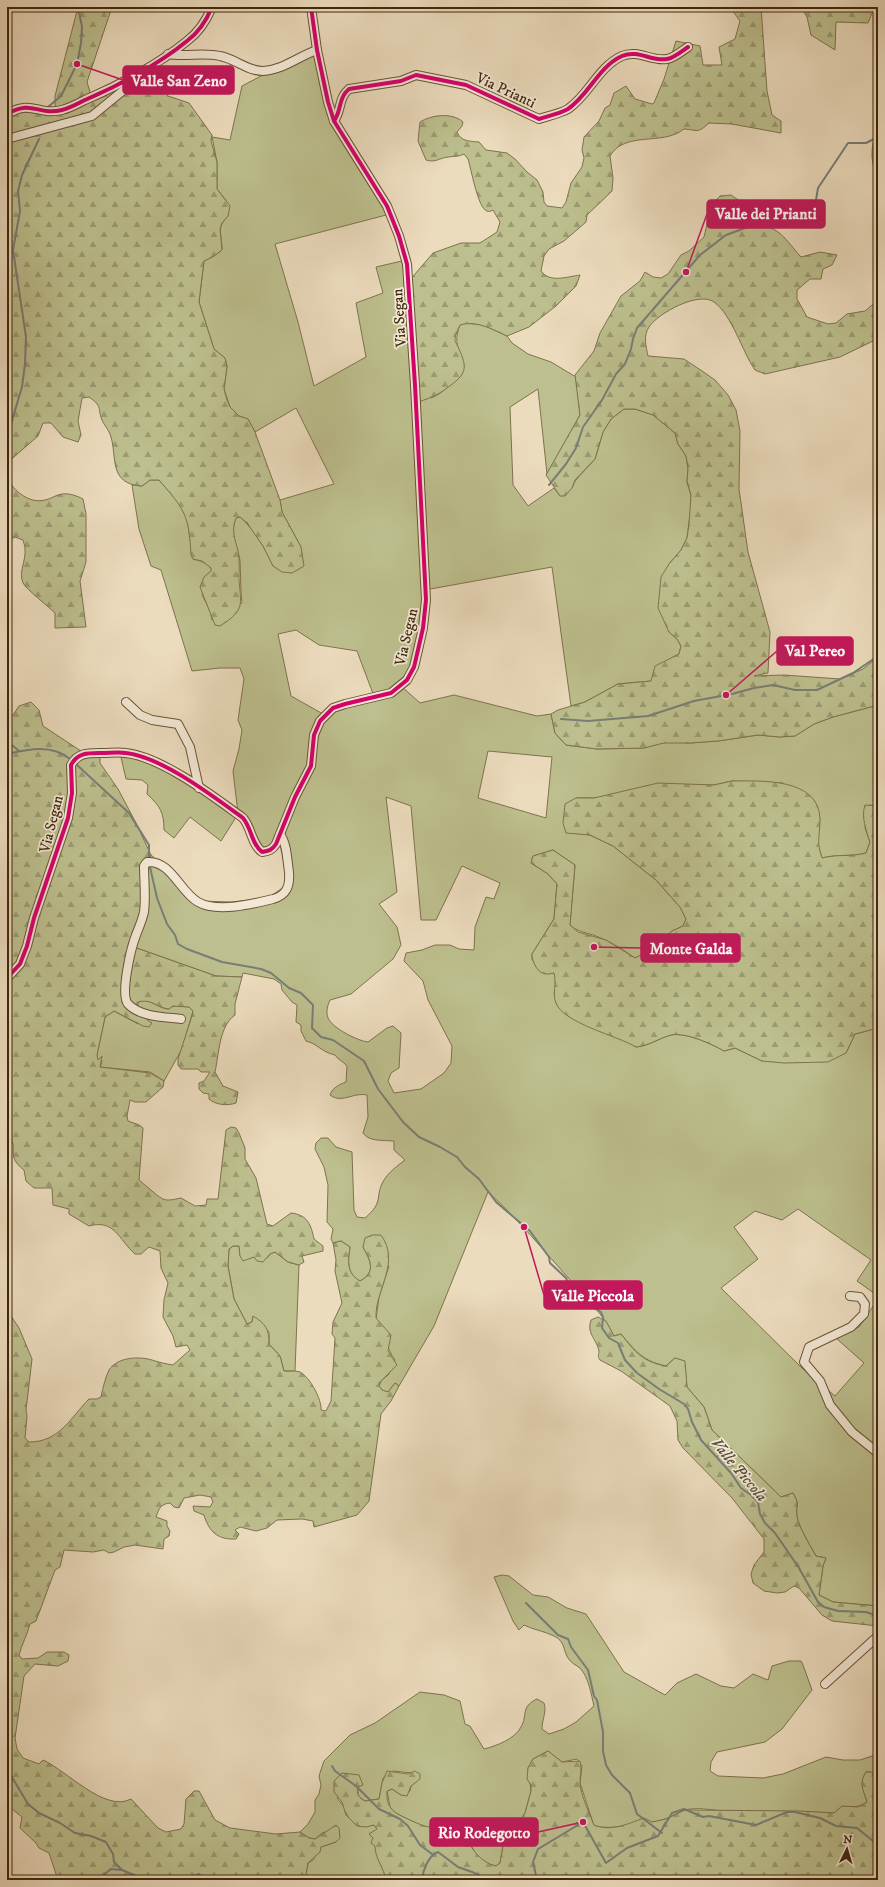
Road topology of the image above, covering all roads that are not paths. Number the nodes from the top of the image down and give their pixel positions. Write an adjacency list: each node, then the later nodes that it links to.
1 (212, 7): 5 (street)
2 (311, 7): 4 (street, Via Segan)
3 (688, 47): 8 (street, Via Prianti)
4 (317, 50): 5 (street); 8 (street, Via Segan)
5 (168, 54): 6 (street)
6 (127, 81): 7 (street); 9 (street)
7 (7, 114)
8 (334, 121): 12 (street, Via Segan)
9 (7, 139)
10 (126, 702): 11 (street)
11 (199, 788): 12 (street, Via Segan); 13 (street, Via Segan)
12 (280, 834): 14 (street)
13 (7, 978)
14 (181, 1019)
15 (850, 1296): 16 (street)
16 (878, 1453)
17 (878, 1636): 18 (street)
18 (825, 1684)

